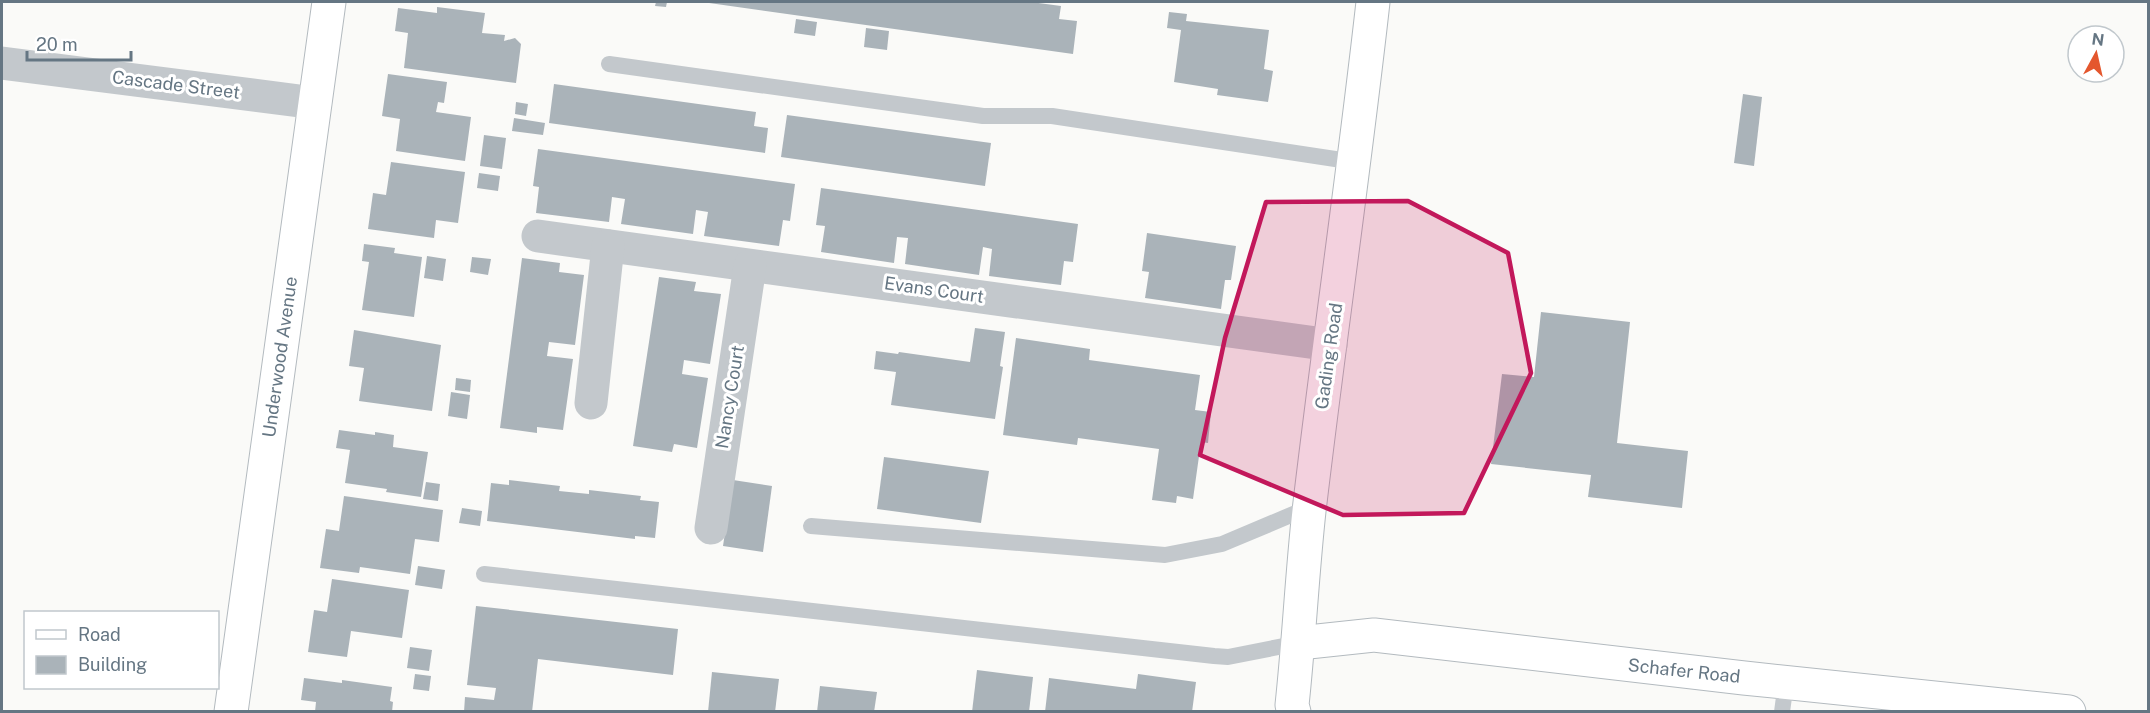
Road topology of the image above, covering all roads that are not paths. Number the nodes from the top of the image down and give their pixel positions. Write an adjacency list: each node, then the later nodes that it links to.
1 (329, 2): 5 (street, Underwood Avenue)
2 (1373, 2): 6 (street, Gading Road)
3 (2, 63): 5 (street, Cascade Street)
4 (609, 64): 6 (lane)
5 (315, 103): 20 (street, Underwood Avenue)
6 (1355, 162): 10 (street, Gading Road)
7 (538, 236): 8 (street, Evans Court)
8 (609, 246): 9 (street, Evans Court); 11 (street)
9 (750, 266): 10 (street, Evans Court); 14 (street, Nancy Court)
10 (1331, 345): 12 (street, Gading Road)
11 (591, 403)
12 (1310, 507): 13 (lane); 16 (street, Gading Road)
13 (811, 526)
14 (711, 528)
15 (484, 574): 16 (lane)
16 (1299, 644): 17 (street, Schafer Road); 19 (street, Gading Road)
17 (1784, 697): 18 (street, Schafer Road)
18 (1904, 703): 21 (street, Schafer Road)
19 (1292, 709)
20 (231, 711)
21 (2069, 711)

